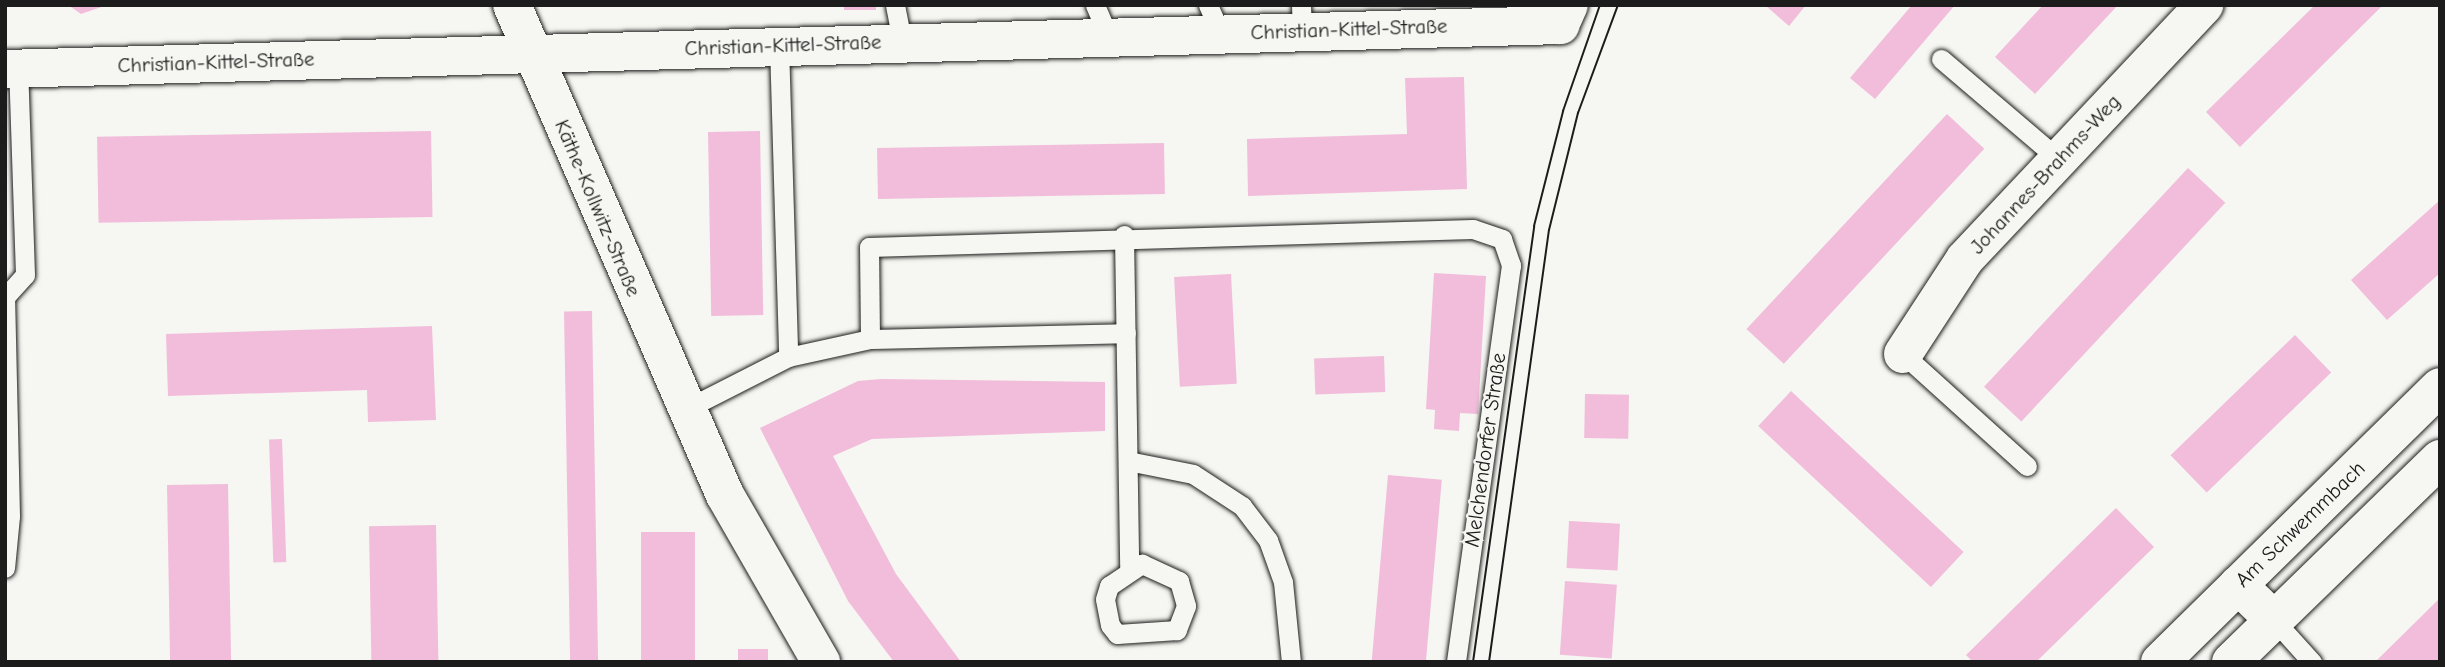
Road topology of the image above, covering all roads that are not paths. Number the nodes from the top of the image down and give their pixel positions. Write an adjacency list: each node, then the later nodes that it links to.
1 (512, 5): 9 (street, Käthe-Kollwitz-Straße)
2 (2204, 5): 12 (street, Johannes-Brahms-Weg)
3 (1565, 15): 4 (street, Christian-Kittel-Straße)
4 (1301, 18): 5 (street, Christian-Kittel-Straße)
5 (1214, 19): 6 (street, Christian-Kittel-Straße)
6 (1101, 20): 7 (street, Christian-Kittel-Straße)
7 (899, 23): 8 (street, Christian-Kittel-Straße)
8 (779, 45): 9 (street, Christian-Kittel-Straße); 18 (lane)
9 (532, 52): 11 (street, Christian-Kittel-Straße); 20 (street, Käthe-Kollwitz-Straße)
10 (1941, 59): 12 (lane)
11 (12, 68): 14 (lane)
12 (2061, 161): 17 (street, Johannes-Brahms-Weg)
13 (1124, 235): 15 (lane); 16 (lane); 30 (lane, Melchendorfer Straße)
14 (6, 296): 25 (lane)
15 (1125, 333): 16 (lane); 22 (lane)
16 (870, 339): 18 (lane)
17 (1903, 354): 23 (lane)
18 (788, 357): 20 (lane)
19 (2440, 387): 26 (street, Am Schwemmbach)
20 (686, 409): 28 (street, Käthe-Kollwitz-Straße)
21 (2440, 460): 27 (street)
22 (1128, 461): 24 (lane); 29 (lane)
23 (2027, 466)
24 (1129, 567): 24 (lane)
25 (5, 568)
26 (2238, 584): 27 (street); 31 (street, Am Schwemmbach)
27 (2274, 620): 32 (street); 33 (lane)
28 (821, 662)
29 (1291, 662)
30 (1456, 662)
31 (2160, 662)
32 (2231, 662)
33 (2312, 662)

